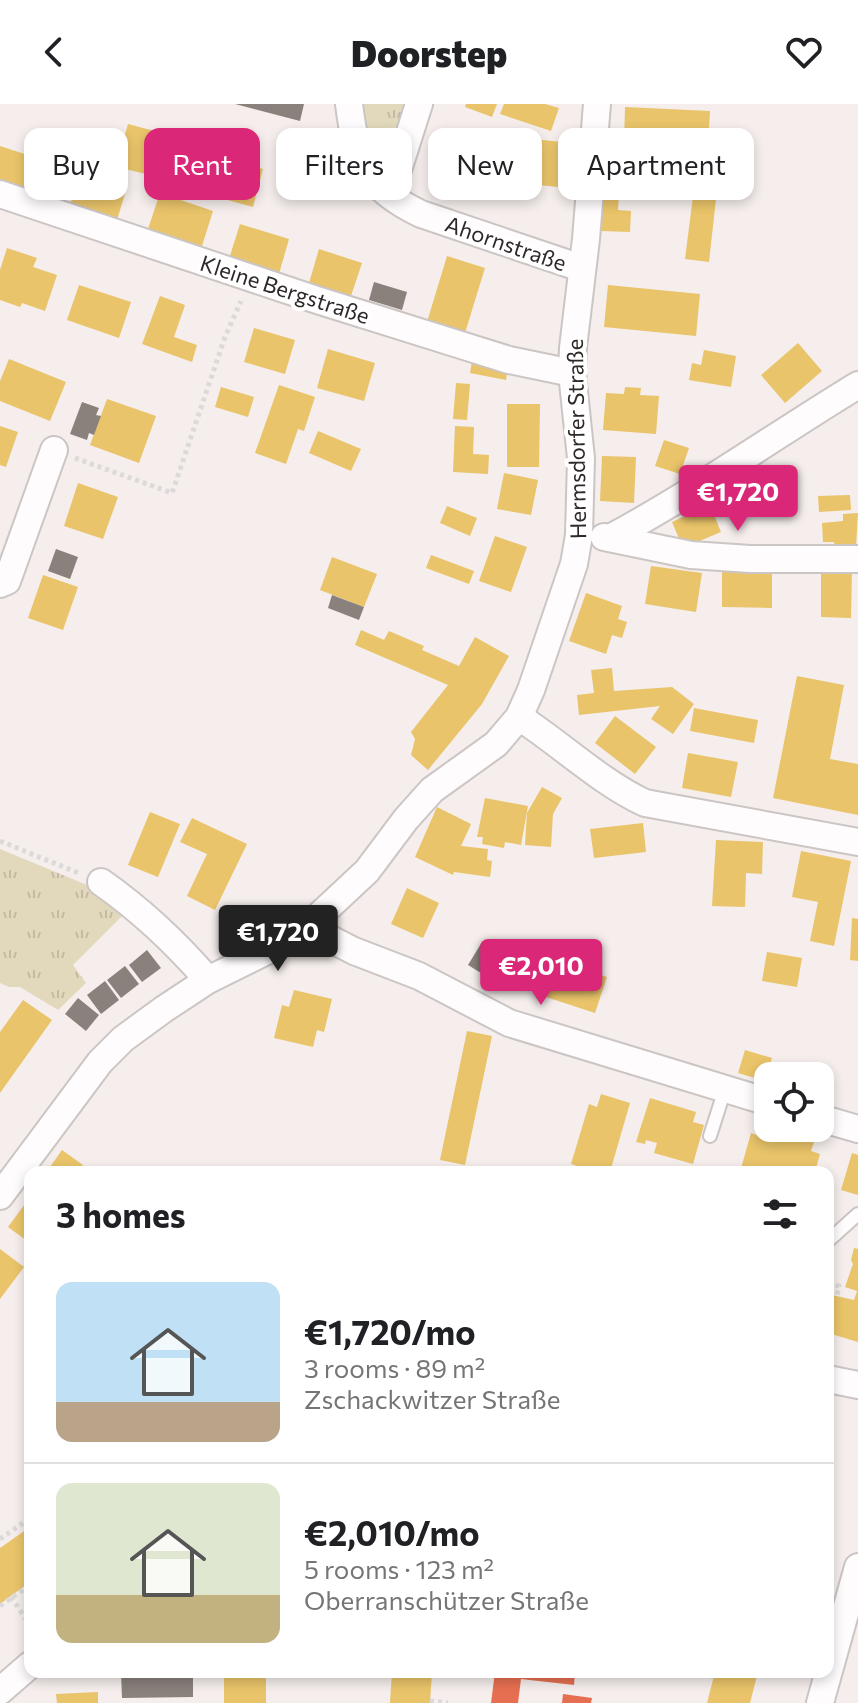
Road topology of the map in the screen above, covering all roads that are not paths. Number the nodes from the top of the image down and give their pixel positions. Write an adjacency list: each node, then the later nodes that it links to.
1 (349, 104): 4 (street, Ahornstraße)
2 (419, 104): 5 (street)
3 (597, 104): 8 (street, Hermsdorfer Straße)
4 (352, 128)
5 (411, 128)
6 (0, 194): 9 (street, Kleine Bergstraße)
7 (396, 200): 8 (street, Ahornstraße)
8 (581, 268): 9 (street, Hermsdorfer Straße)
9 (572, 373): 12 (street, Hermsdorfer Straße)
10 (858, 385): 13 (street)
11 (54, 450): 15 (street)
12 (579, 535): 13 (street); 16 (street, Hermsdorfer Straße)
13 (612, 537): 14 (street)
14 (858, 559)
15 (0, 584)
16 (519, 717): 17 (street); 19 (street, Hermsdorfer Straße)
17 (858, 842)
18 (101, 882): 20 (street)
19 (307, 927): 20 (street, Hermsdorfer Straße); 21 (street)
20 (208, 980): 26 (street, Hermsdorfer Straße)
21 (725, 1089): 22 (street); 25 (lane)
22 (754, 1098)
23 (834, 1122): 24 (street)
24 (858, 1129)
25 (710, 1136)
26 (0, 1196)
27 (858, 1214): 28 (lane)
28 (834, 1236)
29 (834, 1380): 30 (street)
30 (858, 1385)
31 (856, 1581): 32 (street)
32 (834, 1656)
33 (24, 1670): 35 (street)
34 (827, 1678): 36 (street)
35 (0, 1691)
36 (820, 1703)

